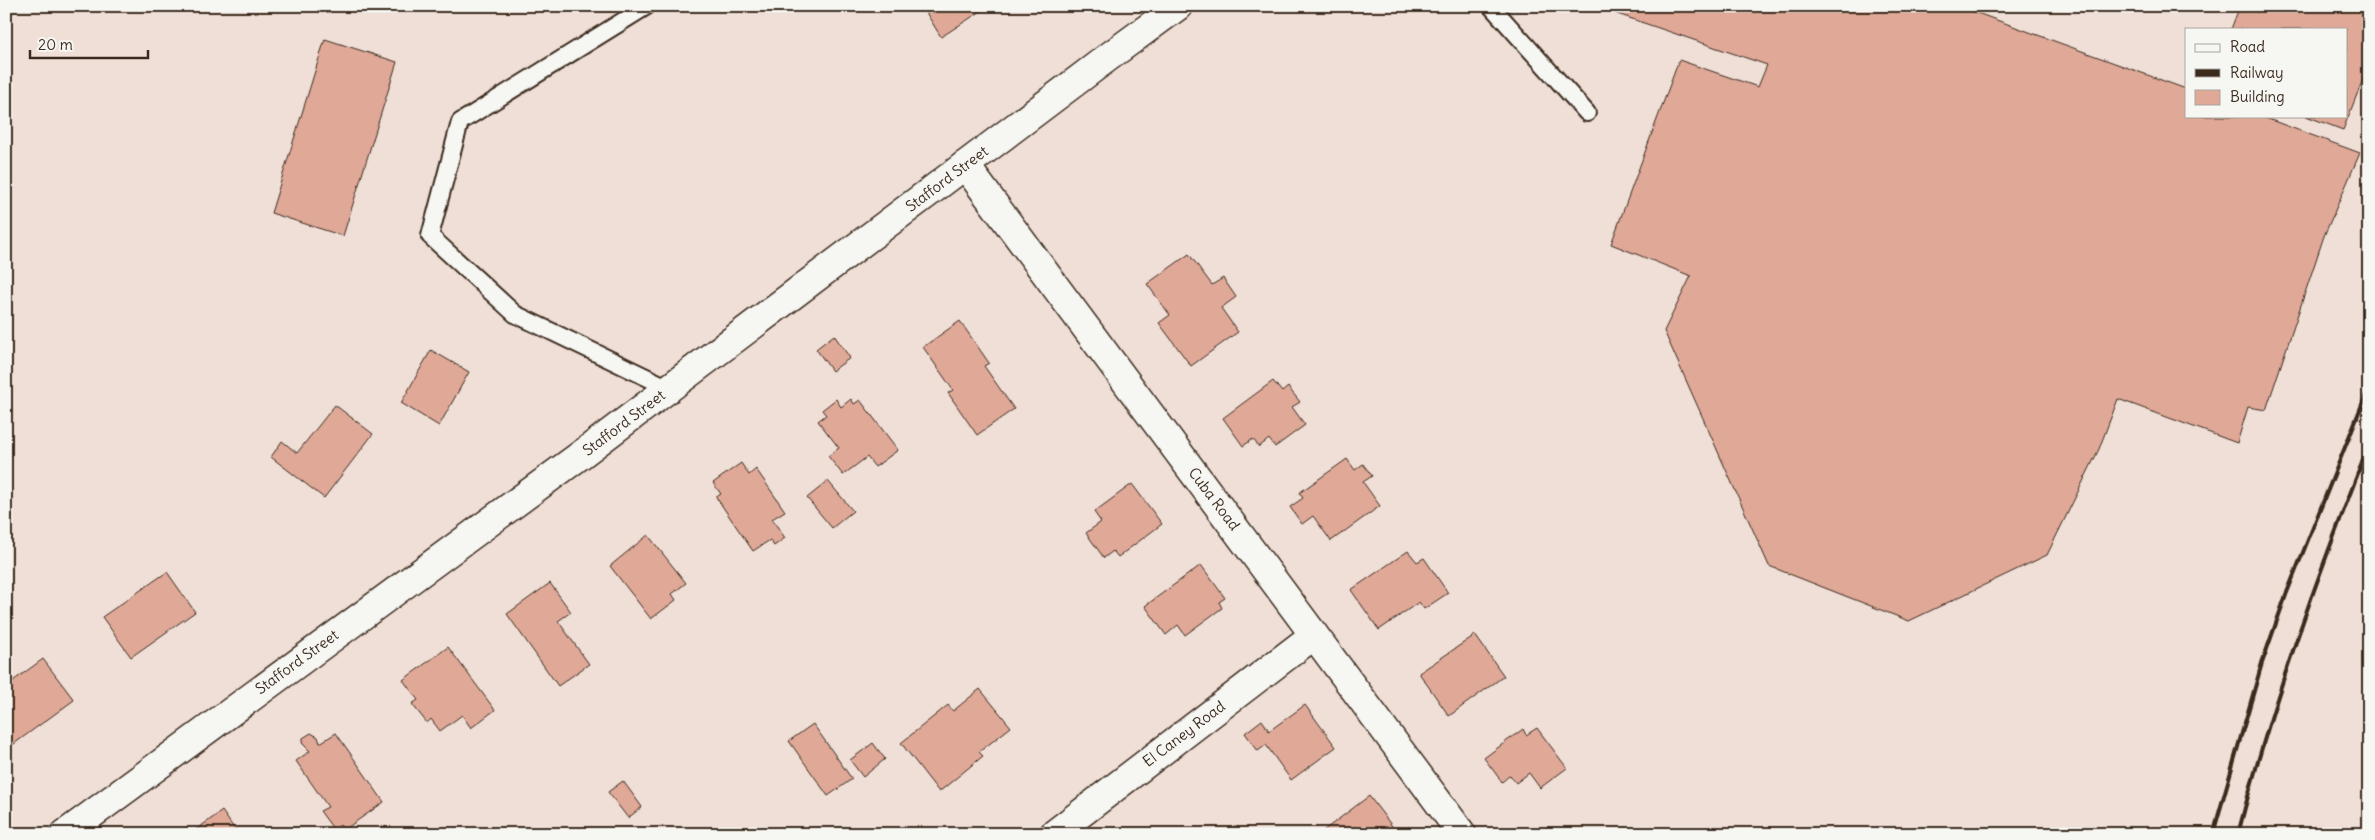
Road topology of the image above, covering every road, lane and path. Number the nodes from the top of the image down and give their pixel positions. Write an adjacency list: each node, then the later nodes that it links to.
1 (647, 6): 6 (lane)
2 (1178, 6): 5 (main road, Stafford Street)
3 (1491, 6): 4 (lane)
4 (1587, 113)
5 (965, 165): 6 (main road, Stafford Street); 7 (main road, Cuba Road)
6 (669, 388): 8 (main road, Stafford Street)
7 (1314, 634): 9 (main road, El Caney Road); 10 (main road, Cuba Road)
8 (65, 834)
9 (1054, 834)
10 (1462, 834)

